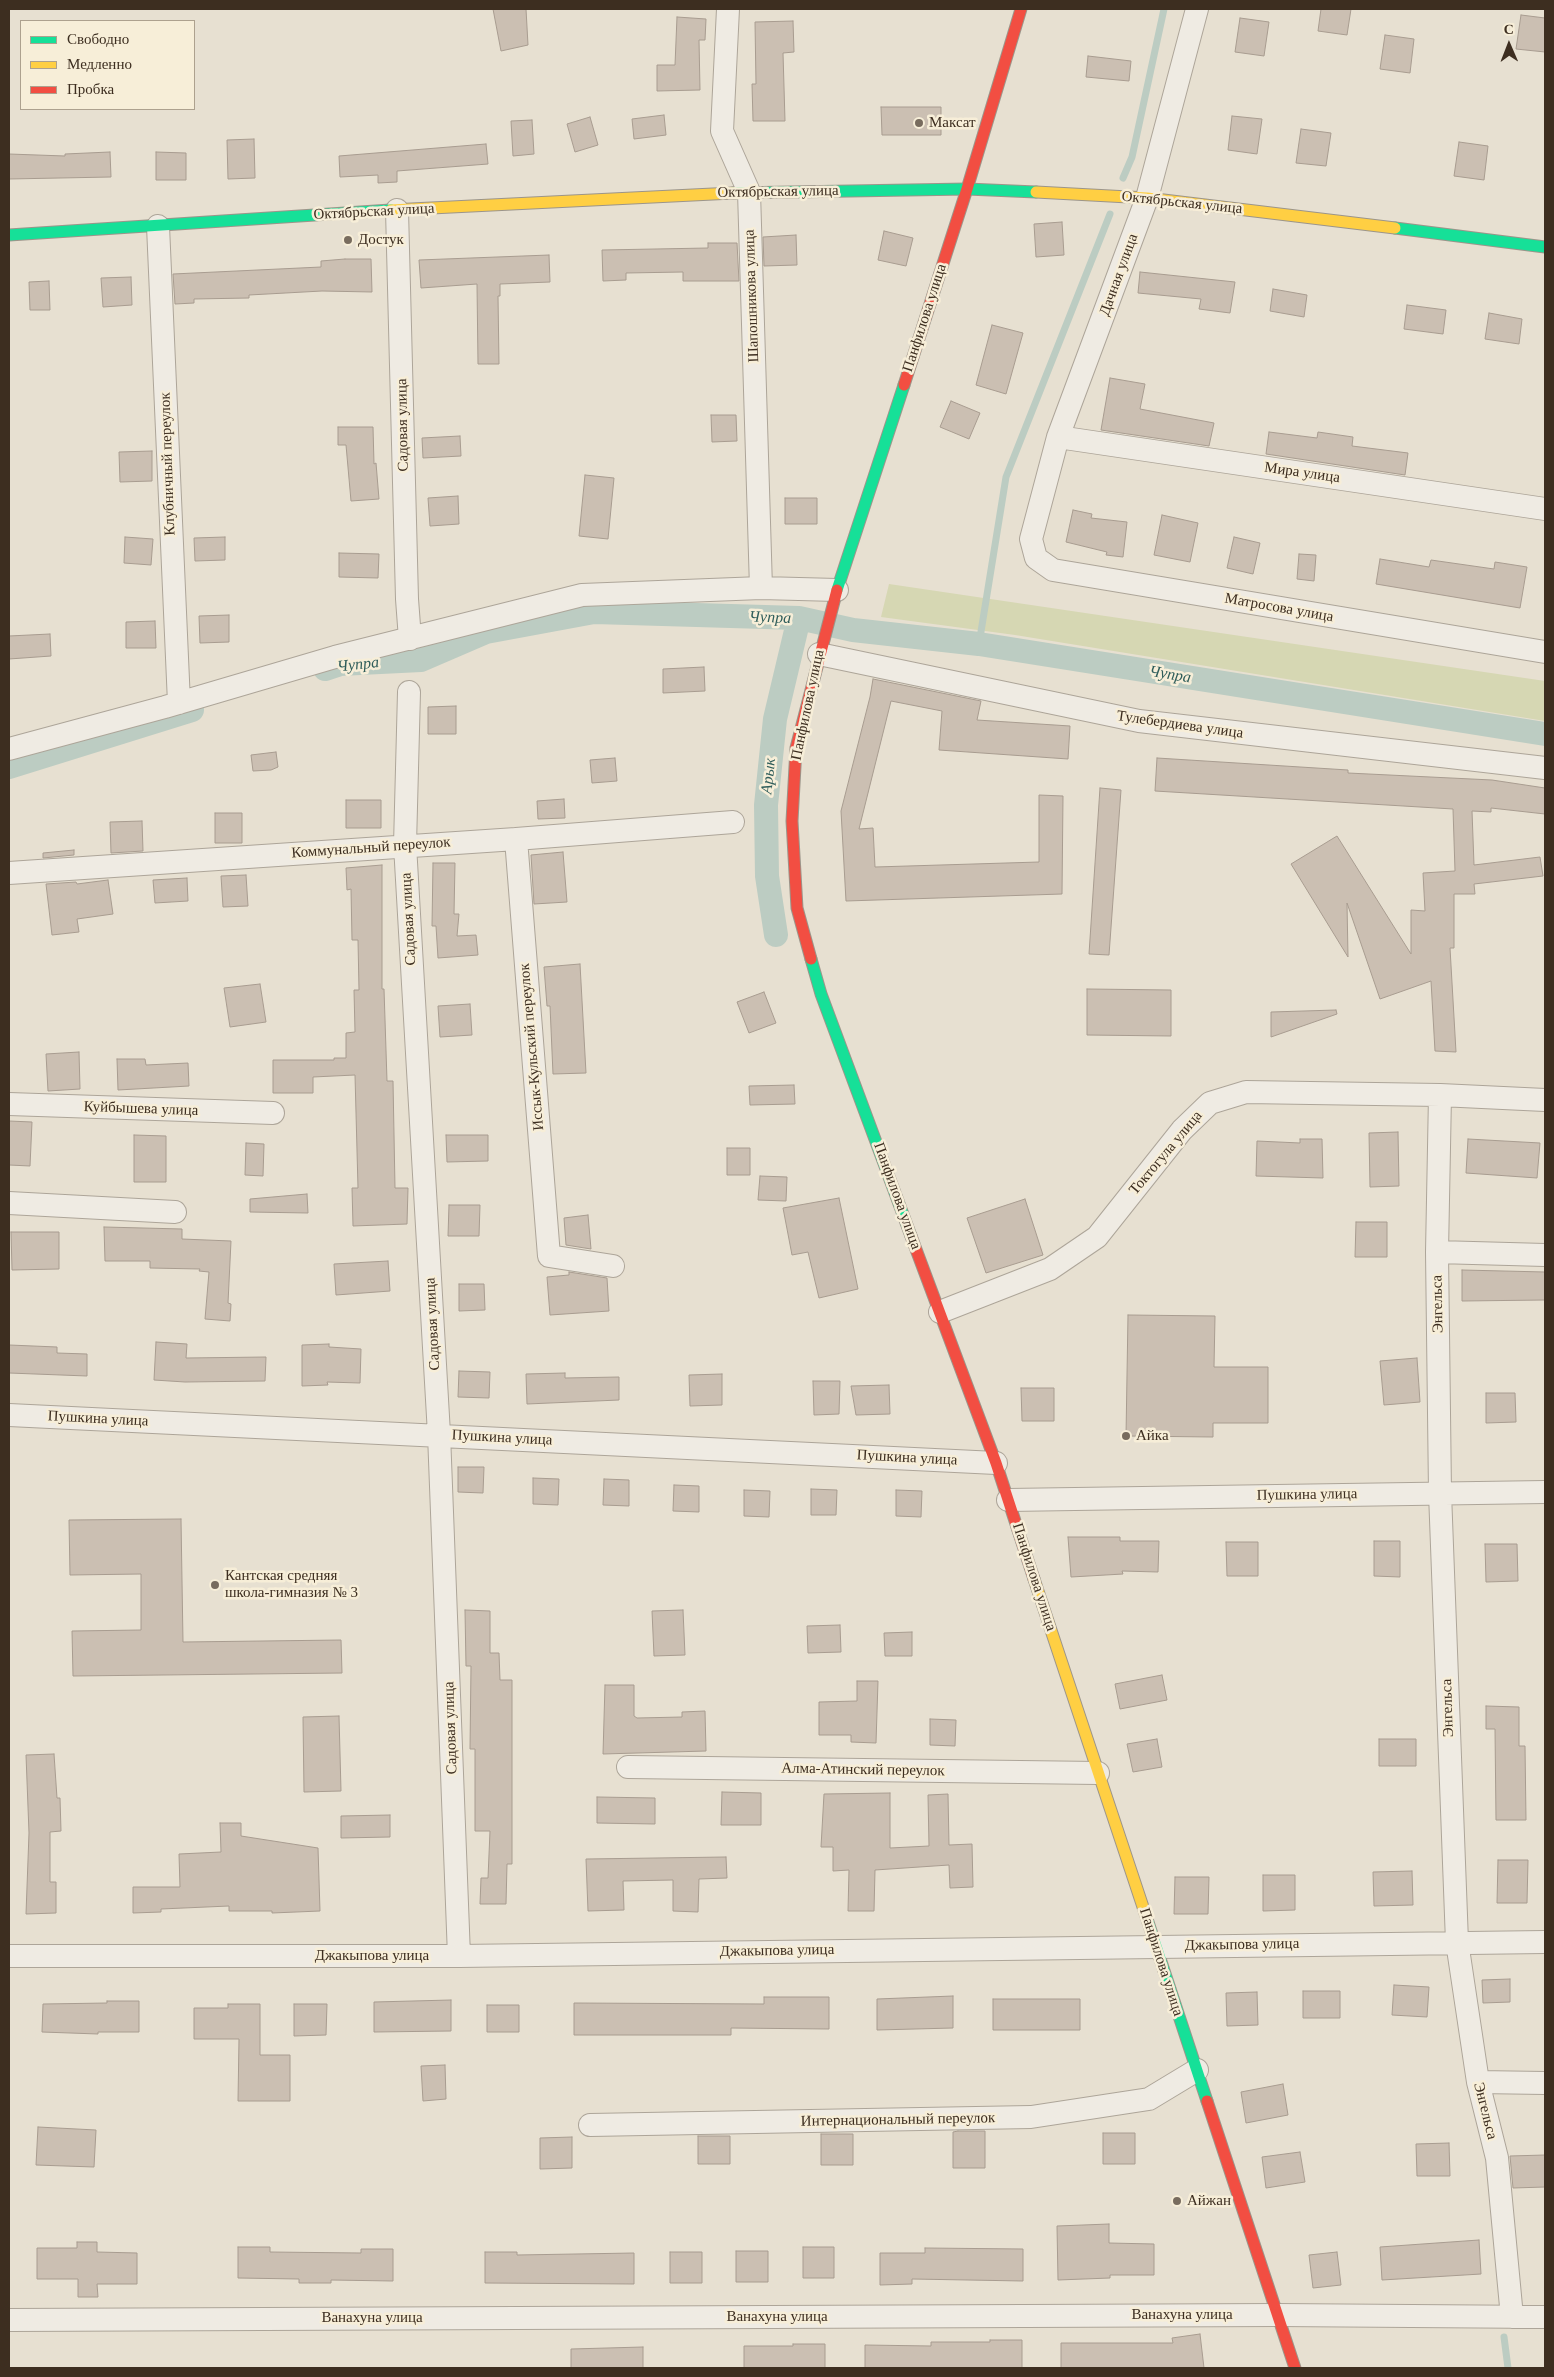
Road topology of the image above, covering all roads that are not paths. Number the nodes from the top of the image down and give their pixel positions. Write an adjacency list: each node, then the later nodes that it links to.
1 (728, 9): 5 (street, Шапошникова улица)
2 (1021, 9): 4 (street, Панфилова улица)
3 (1197, 9): 6 (street, Дачная улица)
4 (966, 189): 5 (street, Октябрьская улица); 6 (street, Октябрьская улица); 15 (street, Панфилова улица)
5 (750, 192): 7 (street, Октябрьская улица); 14 (street, Шапошникова улица)
6 (1148, 198): 10 (street, Октябрьская улица); 11 (street, Дачная улица)
7 (397, 210): 8 (street, Октябрьская улица); 16 (street, Садовая улица)
8 (158, 226): 9 (street, Октябрьская улица); 20 (street, Клубничный переулок)
9 (9, 235)
10 (1545, 247)
11 (1058, 438): 12 (street, Мира улица); 13 (street, Дачная улица)
12 (1545, 509)
13 (1031, 539): 17 (street, Матросова улица)
14 (761, 588): 15 (street); 16 (street)
15 (836, 590): 18 (street, Панфилова улица)
16 (410, 639): 20 (street)
17 (1545, 652)
18 (819, 654): 22 (street, Тулебердиева улица); 36 (street, Панфилова улица)
19 (409, 692): 25 (street, Садовая улица)
20 (179, 703): 21 (street)
21 (9, 749)
22 (1545, 768)
23 (733, 822): 24 (street, Коммунальный переулок)
24 (516, 839): 25 (street, Коммунальный переулок); 35 (street, Иссык-Кульский переулок)
25 (405, 845): 26 (street, Коммунальный переулок); 38 (street, Садовая улица)
26 (9, 873)
27 (1440, 1095): 28 (street, Токтогула улица); 33 (street, Энгельса); 36 (street, Токтогула улица)
28 (1545, 1100)
29 (9, 1104): 30 (street, Куйбышева улица)
30 (272, 1113)
31 (9, 1203): 32 (street)
32 (175, 1212)
33 (1437, 1252): 34 (street); 41 (street, Энгельса)
34 (1545, 1255)
35 (613, 1266)
36 (940, 1312): 39 (street, Панфилова улица)
37 (9, 1415): 38 (street, Пушкина улица)
38 (439, 1434): 39 (street, Пушкина улица); 49 (street, Садовая улица)
39 (996, 1463): 42 (street, Панфилова улица)
40 (1545, 1492): 41 (street, Пушкина улица)
41 (1440, 1493): 42 (street, Пушкина улица); 45 (street, Энгельса)
42 (1008, 1500): 44 (street, Панфилова улица)
43 (628, 1767): 44 (street, Алма-Атинский переулок)
44 (1098, 1773): 47 (street, Панфилова улица)
45 (1457, 1942): 46 (street, Джакыпова улица); 47 (street, Джакыпова улица); 51 (street, Энгельса)
46 (1545, 1942)
47 (1156, 1946): 49 (street, Джакыпова улица); 50 (street, Панфилова улица)
48 (9, 1956): 49 (street, Джакыпова улица)
49 (459, 1956)
50 (1197, 2070): 53 (street, Интернациональный переулок); 54 (street, Панфилова улица)
51 (1478, 2082): 52 (street); 55 (street, Энгельса)
52 (1545, 2083)
53 (590, 2125)
54 (1278, 2315): 55 (street, Ванахуна улица); 57 (street, Ванахуна улица); 58 (street, Панфилова улица)
55 (1512, 2317): 56 (street, Ванахуна улица)
56 (1545, 2317)
57 (9, 2320)
58 (1296, 2368)

